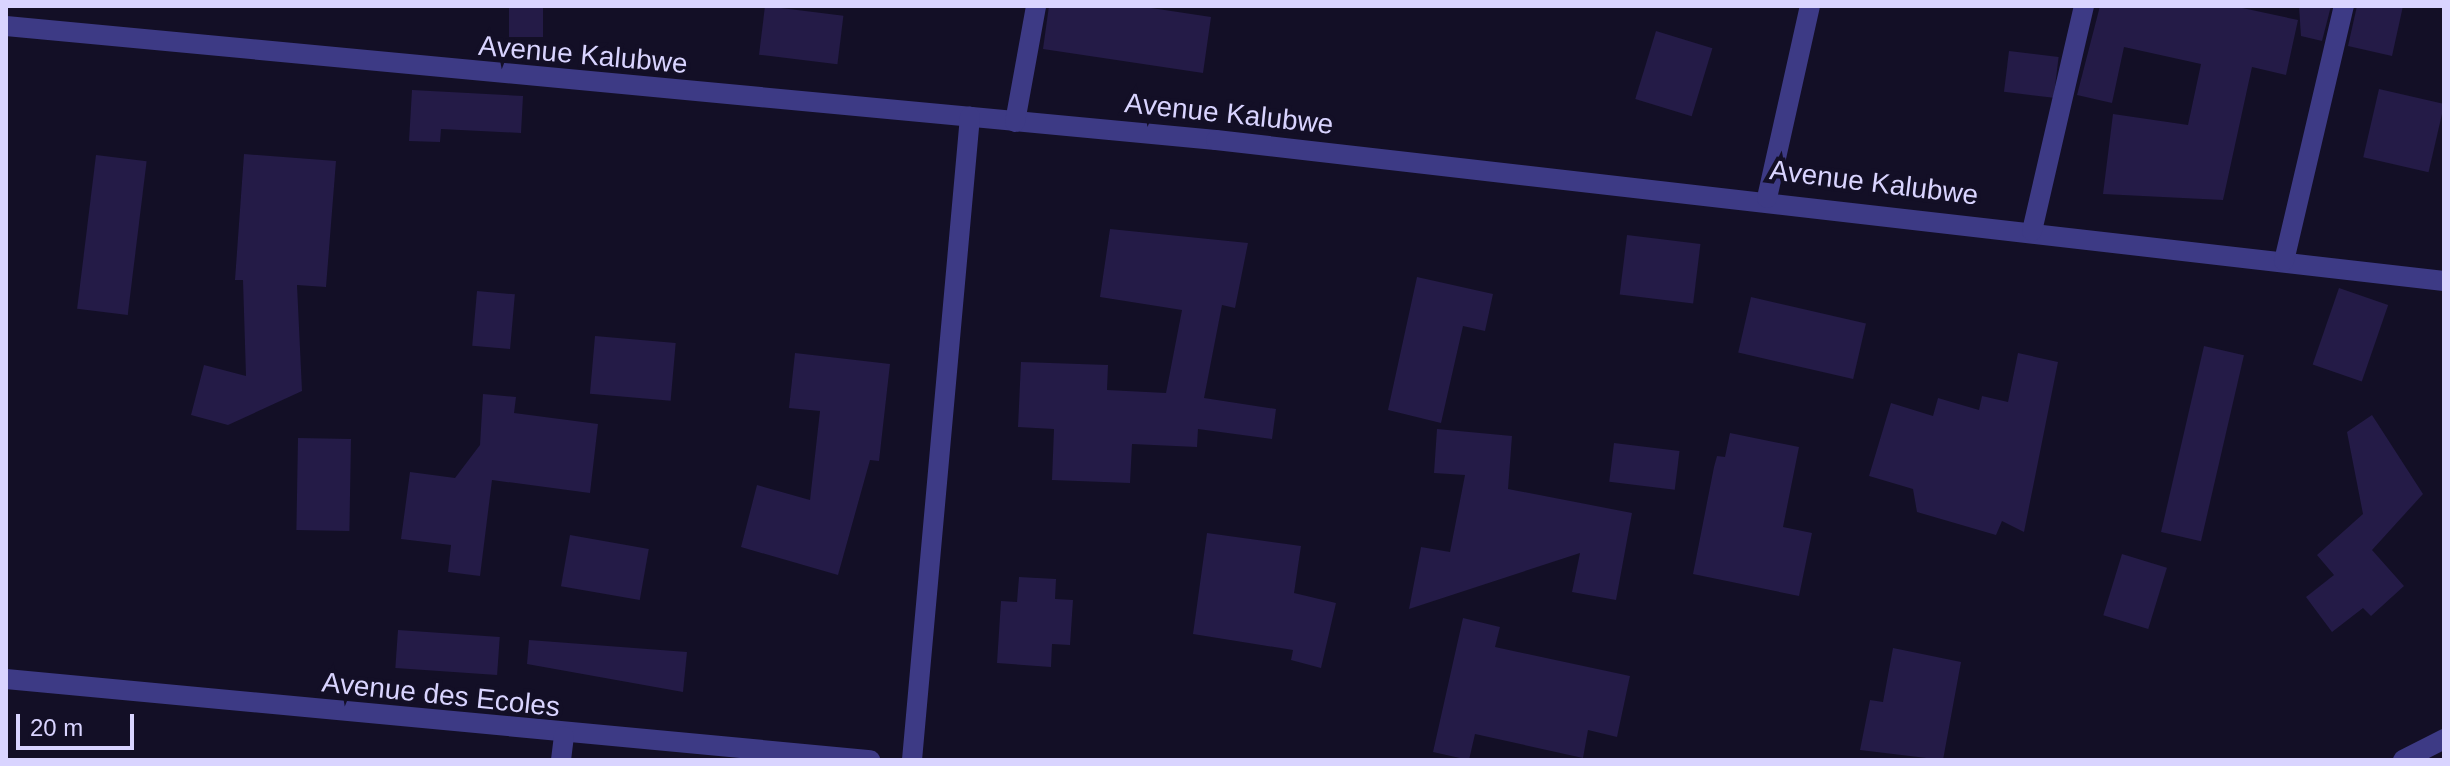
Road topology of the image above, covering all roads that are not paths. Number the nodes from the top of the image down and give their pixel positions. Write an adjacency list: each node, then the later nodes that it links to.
1 (1036, 6): 7 (street)
2 (1810, 6): 8 (street)
3 (2084, 6): 9 (street)
4 (2344, 6): 10 (street)
5 (6, 26): 6 (street, Avenue Kalubwe)
6 (970, 117): 7 (street, Avenue Kalubwe); 17 (street)
7 (1015, 122): 8 (street, Avenue Kalubwe)
8 (1767, 198): 9 (street, Avenue Kalubwe)
9 (2032, 231): 10 (street, Avenue Kalubwe)
10 (2284, 261): 11 (street, Avenue Kalubwe)
11 (2444, 281)
12 (6, 679): 13 (street, Avenue des Ecoles)
13 (564, 736): 15 (street); 16 (street, Avenue des Ecoles)
14 (2444, 739): 18 (street)
15 (561, 760)
16 (870, 760)
17 (912, 760)
18 (2403, 760)

